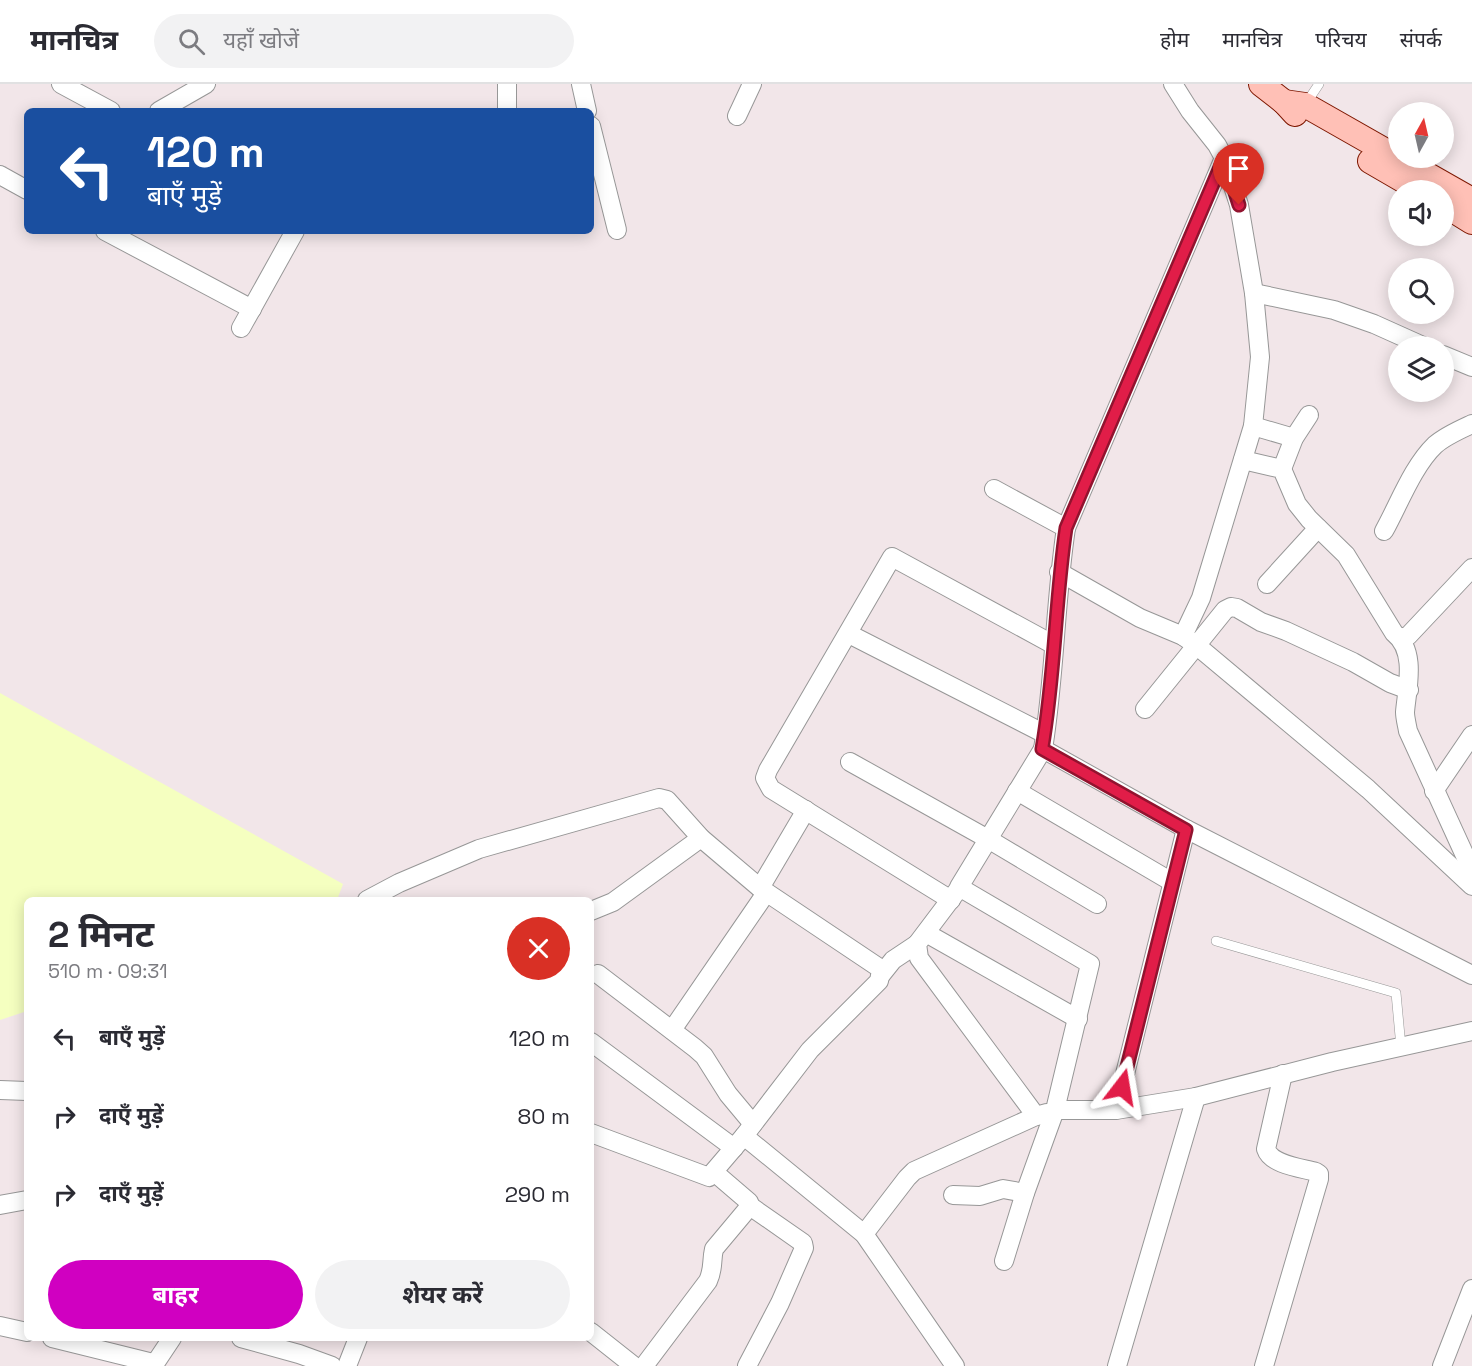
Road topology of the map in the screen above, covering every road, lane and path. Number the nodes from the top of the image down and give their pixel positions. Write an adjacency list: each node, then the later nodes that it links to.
1 (61, 84): 10 (street)
2 (206, 84): 11 (street)
3 (507, 84): 12 (street)
4 (581, 84): 13 (street)
5 (752, 84): 14 (street)
6 (1173, 84): 16 (street)
7 (1261, 84): 9 (main road)
8 (1319, 84): 9 (lane)
9 (1295, 103): 18 (main road); 20 (main road)
10 (105, 108)
11 (164, 108)
12 (507, 108)
13 (586, 108)
14 (737, 116)
15 (594, 138): 23 (street)
16 (1224, 158): 26 (street); 39 (street)
17 (0, 175): 19 (street)
18 (1403, 180)
19 (24, 188)
20 (1472, 200)
21 (1454, 211): 22 (main road)
22 (1472, 222)
23 (617, 230)
24 (111, 234): 27 (street)
25 (294, 234): 27 (street)
26 (1254, 293): 29 (street); 34 (street)
27 (252, 309): 28 (street)
28 (241, 328)
29 (1401, 336)
30 (1454, 360): 31 (street)
31 (1472, 367)
32 (1309, 415): 35 (street)
33 (1472, 424): 41 (street)
34 (1253, 426): 35 (street); 36 (street)
35 (1294, 438): 37 (street)
36 (1243, 459): 37 (street); 47 (street)
37 (1282, 470): 40 (street)
38 (994, 489): 39 (street)
39 (1066, 528): 43 (street)
40 (1318, 528): 44 (street); 46 (street)
41 (1384, 531)
42 (1472, 568): 46 (street)
43 (1059, 572): 47 (street); 48 (street)
44 (1268, 584)
45 (849, 634): 48 (street); 52 (street); 56 (street)
46 (1400, 638): 49 (street)
47 (1189, 641): 49 (street); 50 (street); 62 (street)
48 (1054, 645): 52 (street)
49 (1409, 690): 55 (street)
50 (1145, 709)
51 (1472, 735): 55 (street)
52 (1044, 741): 54 (street); 57 (street)
53 (850, 762): 59 (street)
54 (1017, 791): 59 (street); 61 (street)
55 (1434, 791): 60 (street)
56 (806, 810): 63 (street); 64 (street)
57 (1186, 830): 61 (street); 72 (street)
58 (701, 838): 63 (street); 65 (street); 67 (street)
59 (988, 839): 64 (street); 66 (street)
60 (1472, 872)
61 (1172, 882): 83 (street)
62 (1472, 886)
63 (763, 891): 71 (street); 74 (street)
64 (955, 894): 68 (street); 73 (street)
65 (373, 897)
66 (1097, 904)
67 (594, 910)
68 (921, 939): 71 (street); 73 (street); 84 (street)
69 (1216, 941): 77 (lane)
70 (598, 974): 74 (street)
71 (881, 975): 86 (street)
72 (1472, 975)
73 (1078, 1019): 82 (street)
74 (672, 1030): 86 (street)
75 (1472, 1031): 77 (street)
76 (594, 1044): 86 (street)
77 (1401, 1047): 78 (street)
78 (1283, 1074): 81 (street); 110 (street)
79 (0, 1090): 80 (street)
80 (24, 1090)
81 (1196, 1097): 83 (street); 109 (street)
82 (1055, 1110): 83 (street); 84 (street); 88 (street)
83 (1116, 1110)
84 (1036, 1116): 93 (street)
85 (594, 1134): 87 (street)
86 (744, 1136): 87 (street); 93 (street)
87 (714, 1172): 92 (street)
88 (1025, 1193): 89 (street); 94 (street)
89 (953, 1195)
90 (24, 1203): 91 (street)
91 (0, 1205)
92 (750, 1206): 106 (street); 107 (street)
93 (864, 1234): 108 (street)
94 (1004, 1261)
95 (1472, 1289): 111 (street)
96 (0, 1326): 97 (street)
97 (24, 1331)
98 (594, 1334): 105 (street)
99 (64, 1341): 100 (street)
100 (170, 1341)
101 (255, 1341): 103 (street)
102 (357, 1341): 104 (street)
103 (332, 1366)
104 (347, 1366)
105 (634, 1366)
106 (644, 1366)
107 (747, 1366)
108 (955, 1366)
109 (1117, 1366)
110 (1264, 1366)
111 (1442, 1366)

